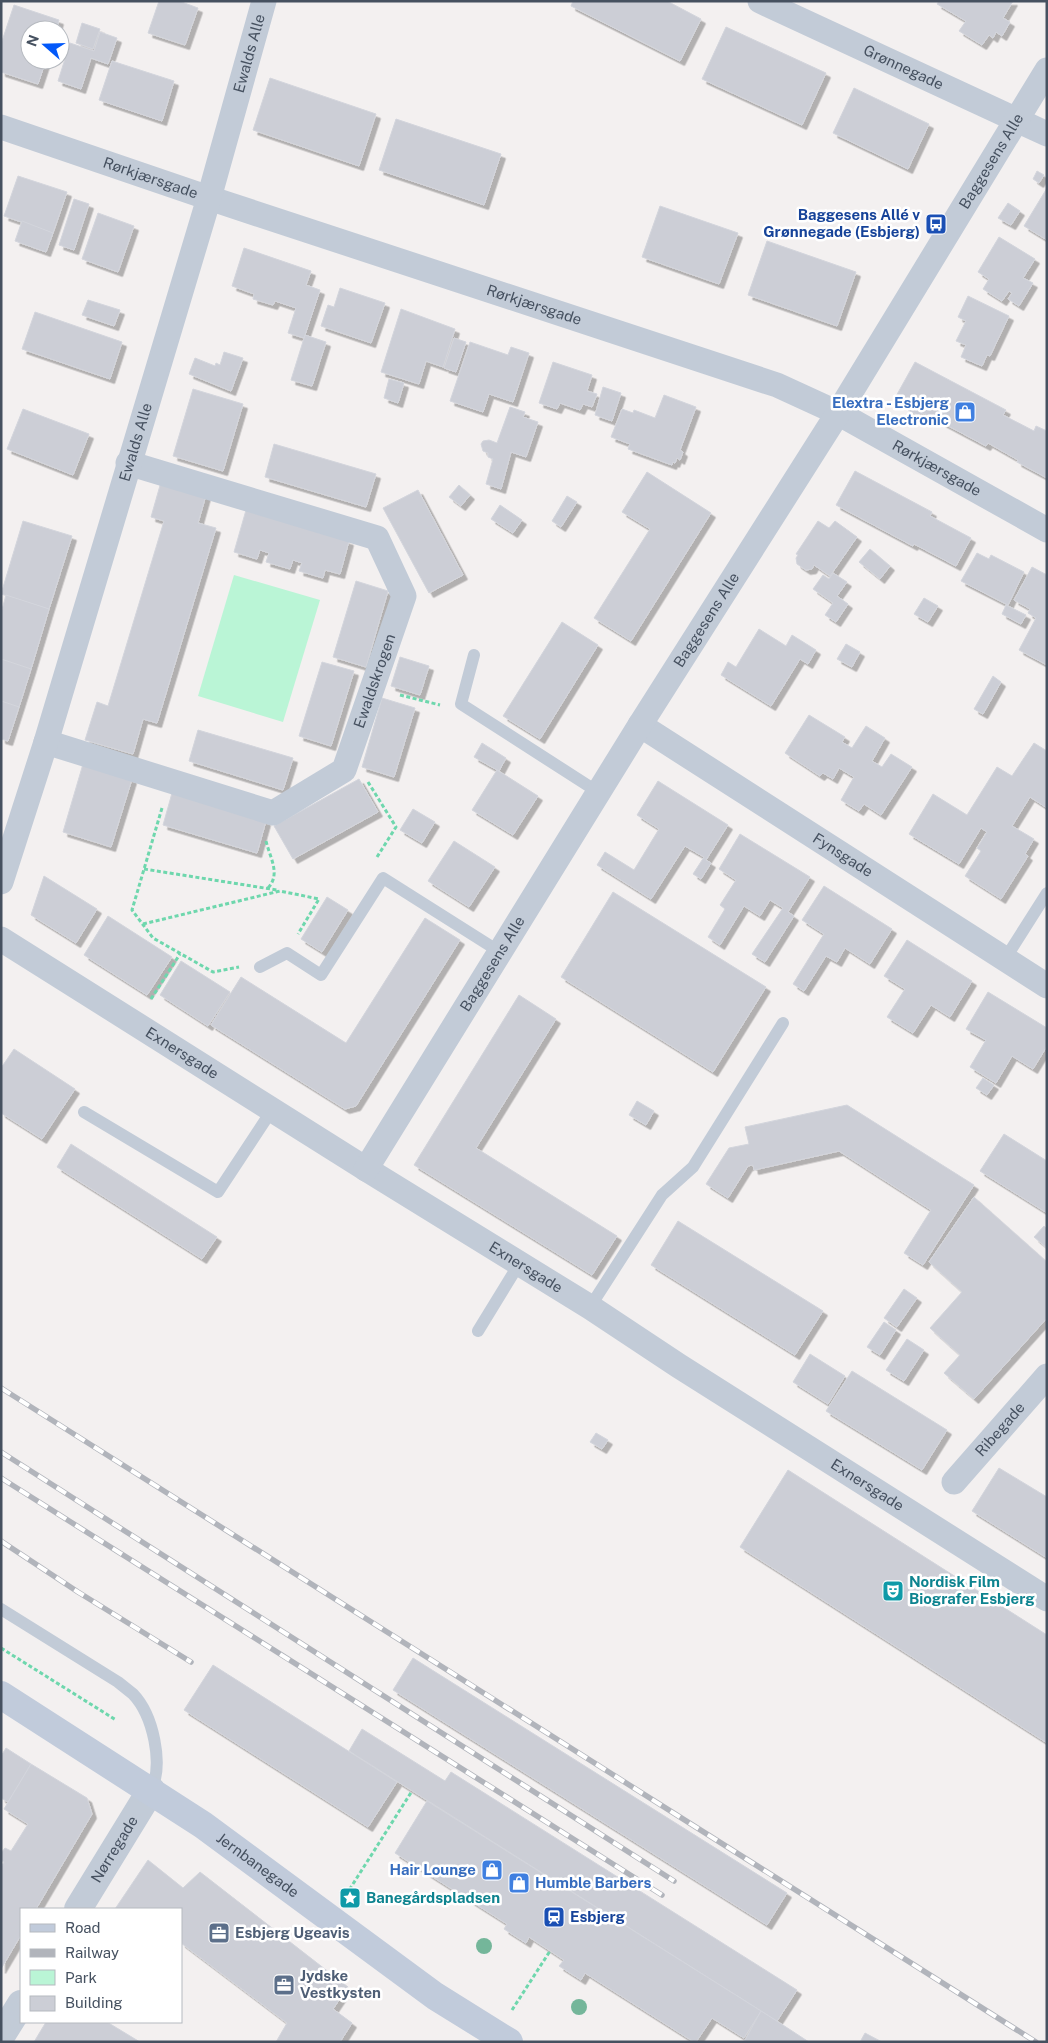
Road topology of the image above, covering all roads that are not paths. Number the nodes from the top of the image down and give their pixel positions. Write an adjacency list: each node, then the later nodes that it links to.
1 (264, 1): 7 (street, Ewalds Alle)
2 (760, 1): 4 (street, Grønnegade)
3 (1047, 70): 4 (street, Baggesens Alle)
4 (1016, 119): 6 (street, Grønnegade); 8 (street, Baggesens Alle)
5 (1, 127): 7 (street, Rørkjærsgade)
6 (1047, 134)
7 (208, 198): 8 (street, Rørkjærsgade); 9 (street, Ewalds Alle)
8 (838, 413): 10 (street, Rørkjærsgade); 12 (street, Baggesens Alle)
9 (128, 463): 13 (street, Ewalds Alle); 13 (street, Ewaldskrogen)
10 (1047, 530)
11 (474, 654): 14 (lane)
12 (640, 725): 14 (street, Baggesens Alle); 19 (street, Fynsgade)
13 (46, 742): 15 (street, Ewalds Alle)
14 (598, 792): 18 (street, Baggesens Alle)
15 (1, 882)
16 (1047, 893): 19 (lane)
17 (1, 939): 23 (street, Exnersgade)
18 (500, 952): 20 (lane); 25 (street, Baggesens Alle)
19 (1005, 959): 21 (street, Fynsgade)
20 (260, 967)
21 (1047, 986)
22 (783, 1023): 27 (lane)
23 (272, 1110): 24 (lane); 25 (street, Exnersgade)
24 (84, 1112)
25 (366, 1170): 26 (street, Exnersgade)
26 (519, 1264): 27 (street, Exnersgade); 28 (lane)
27 (590, 1307): 31 (street, Exnersgade)
28 (478, 1331)
29 (1047, 1376): 30 (street, Ribegade)
30 (954, 1482)
31 (1047, 1599)
32 (1, 1609): 34 (lane)
33 (1, 1696): 34 (main road, Jernbanegade)
34 (151, 1790): 35 (street, Nørregade); 38 (main road, Jernbanegade)
35 (79, 1908)
36 (20, 2006): 37 (street)
37 (1, 2036)
38 (503, 2038)

